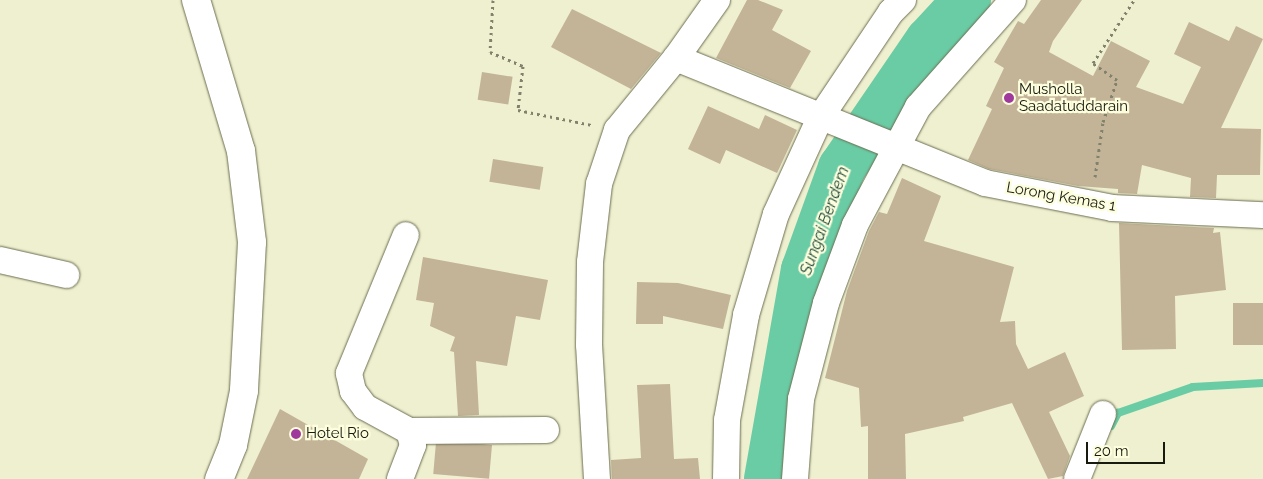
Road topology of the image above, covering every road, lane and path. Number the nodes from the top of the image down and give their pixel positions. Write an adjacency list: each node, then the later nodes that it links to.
1 (196, 0): 19 (street)
2 (493, 0): 9 (path)
3 (717, 0): 7 (street)
4 (903, 0): 8 (street)
5 (1013, 0): 10 (street)
6 (1134, 0): 11 (path)
7 (676, 58): 8 (street, Lorong Kemas 1); 9 (street)
8 (830, 121): 10 (street, Lorong Kemas 1); 22 (street)
9 (617, 130): 21 (street)
10 (889, 143): 11 (street, Lorong Kemas 1); 23 (street)
11 (1090, 205): 12 (street, Lorong Kemas 1)
12 (1263, 214)
13 (406, 235): 18 (street)
14 (0, 260): 15 (street)
15 (66, 275)
16 (1103, 414): 24 (street)
17 (546, 430): 18 (street)
18 (409, 431): 20 (street)
19 (219, 479)
20 (400, 479)
21 (596, 479)
22 (726, 479)
23 (795, 479)
24 (1076, 479)

